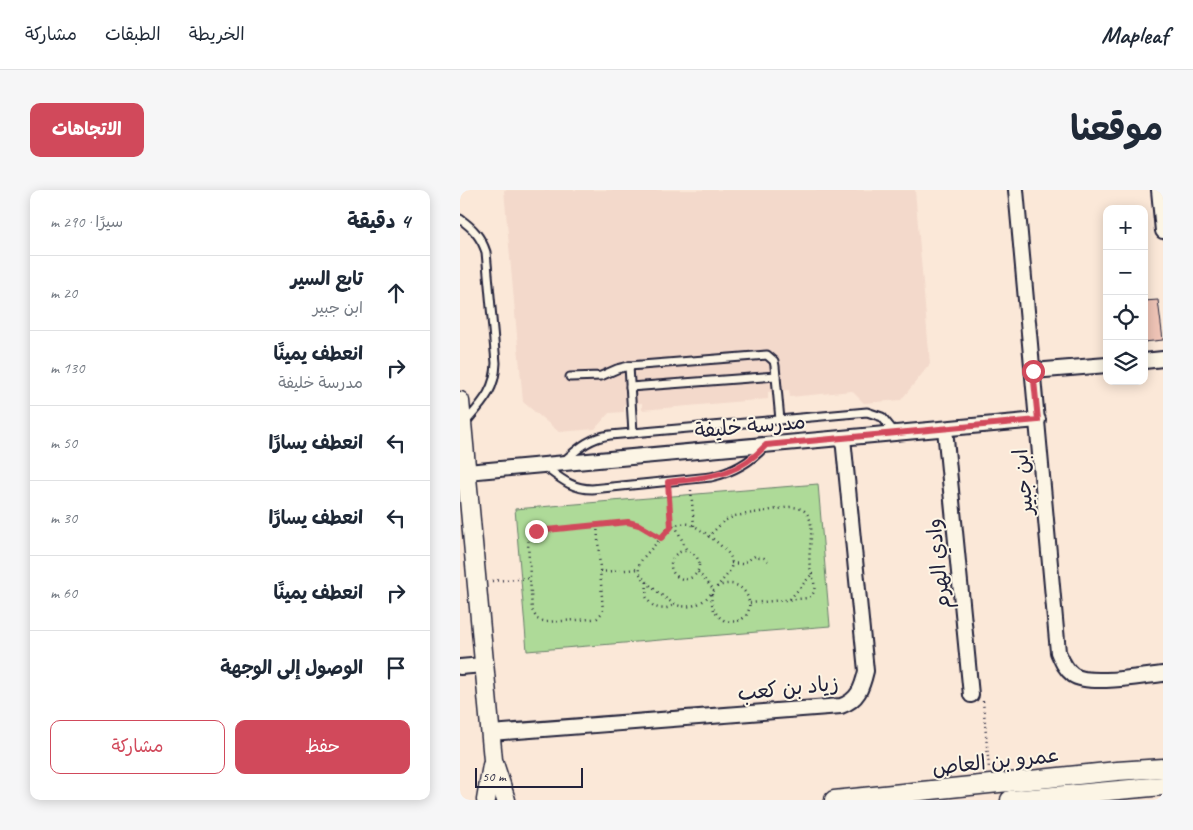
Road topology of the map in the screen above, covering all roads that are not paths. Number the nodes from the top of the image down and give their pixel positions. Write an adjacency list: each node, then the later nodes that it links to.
1 (1016, 190): 9 (street, ابن جبير)
2 (1159, 190): 4 (street)
3 (460, 219): 16 (lane)
4 (1163, 231)
5 (1163, 359): 6 (street)
6 (1148, 361)
7 (1103, 365): 9 (street)
8 (629, 366): 10 (lane); 11 (lane); 12 (lane)
9 (1033, 371): 15 (street, ابن جبير)
10 (776, 376): 12 (lane); 14 (lane)
11 (570, 377)
12 (630, 387): 18 (lane)
13 (460, 401): 16 (street)
14 (780, 420): 18 (lane); 19 (lane)
15 (1038, 420): 17 (street, مدرسة خليفة); 27 (street, ابن جبير)
16 (462, 426): 24 (street)
17 (945, 429): 19 (street, مدرسة خليفة); 28 (street, وادي الهرم)
18 (633, 433): 22 (lane)
19 (895, 433): 20 (street, مدرسة خليفة)
20 (843, 438): 21 (street, مدرسة خليفة); 29 (street, زياد بن كعب)
21 (766, 445): 22 (street, مدرسة خليفة); 23 (lane)
22 (560, 464): 23 (street, مدرسة خليفة)
23 (543, 465): 24 (street, مدرسة خليفة)
24 (467, 472): 25 (street)
25 (483, 665): 26 (street); 29 (street)
26 (460, 667)
27 (1163, 674)
28 (971, 695)
29 (490, 733): 30 (street)
30 (493, 760): 33 (street); 34 (street)
31 (1163, 768): 35 (street, عمرو بن العاص)
32 (1163, 786): 36 (street, عمرو بن العاص)
33 (486, 800)
34 (506, 800)
35 (834, 800)
36 (1010, 800)

